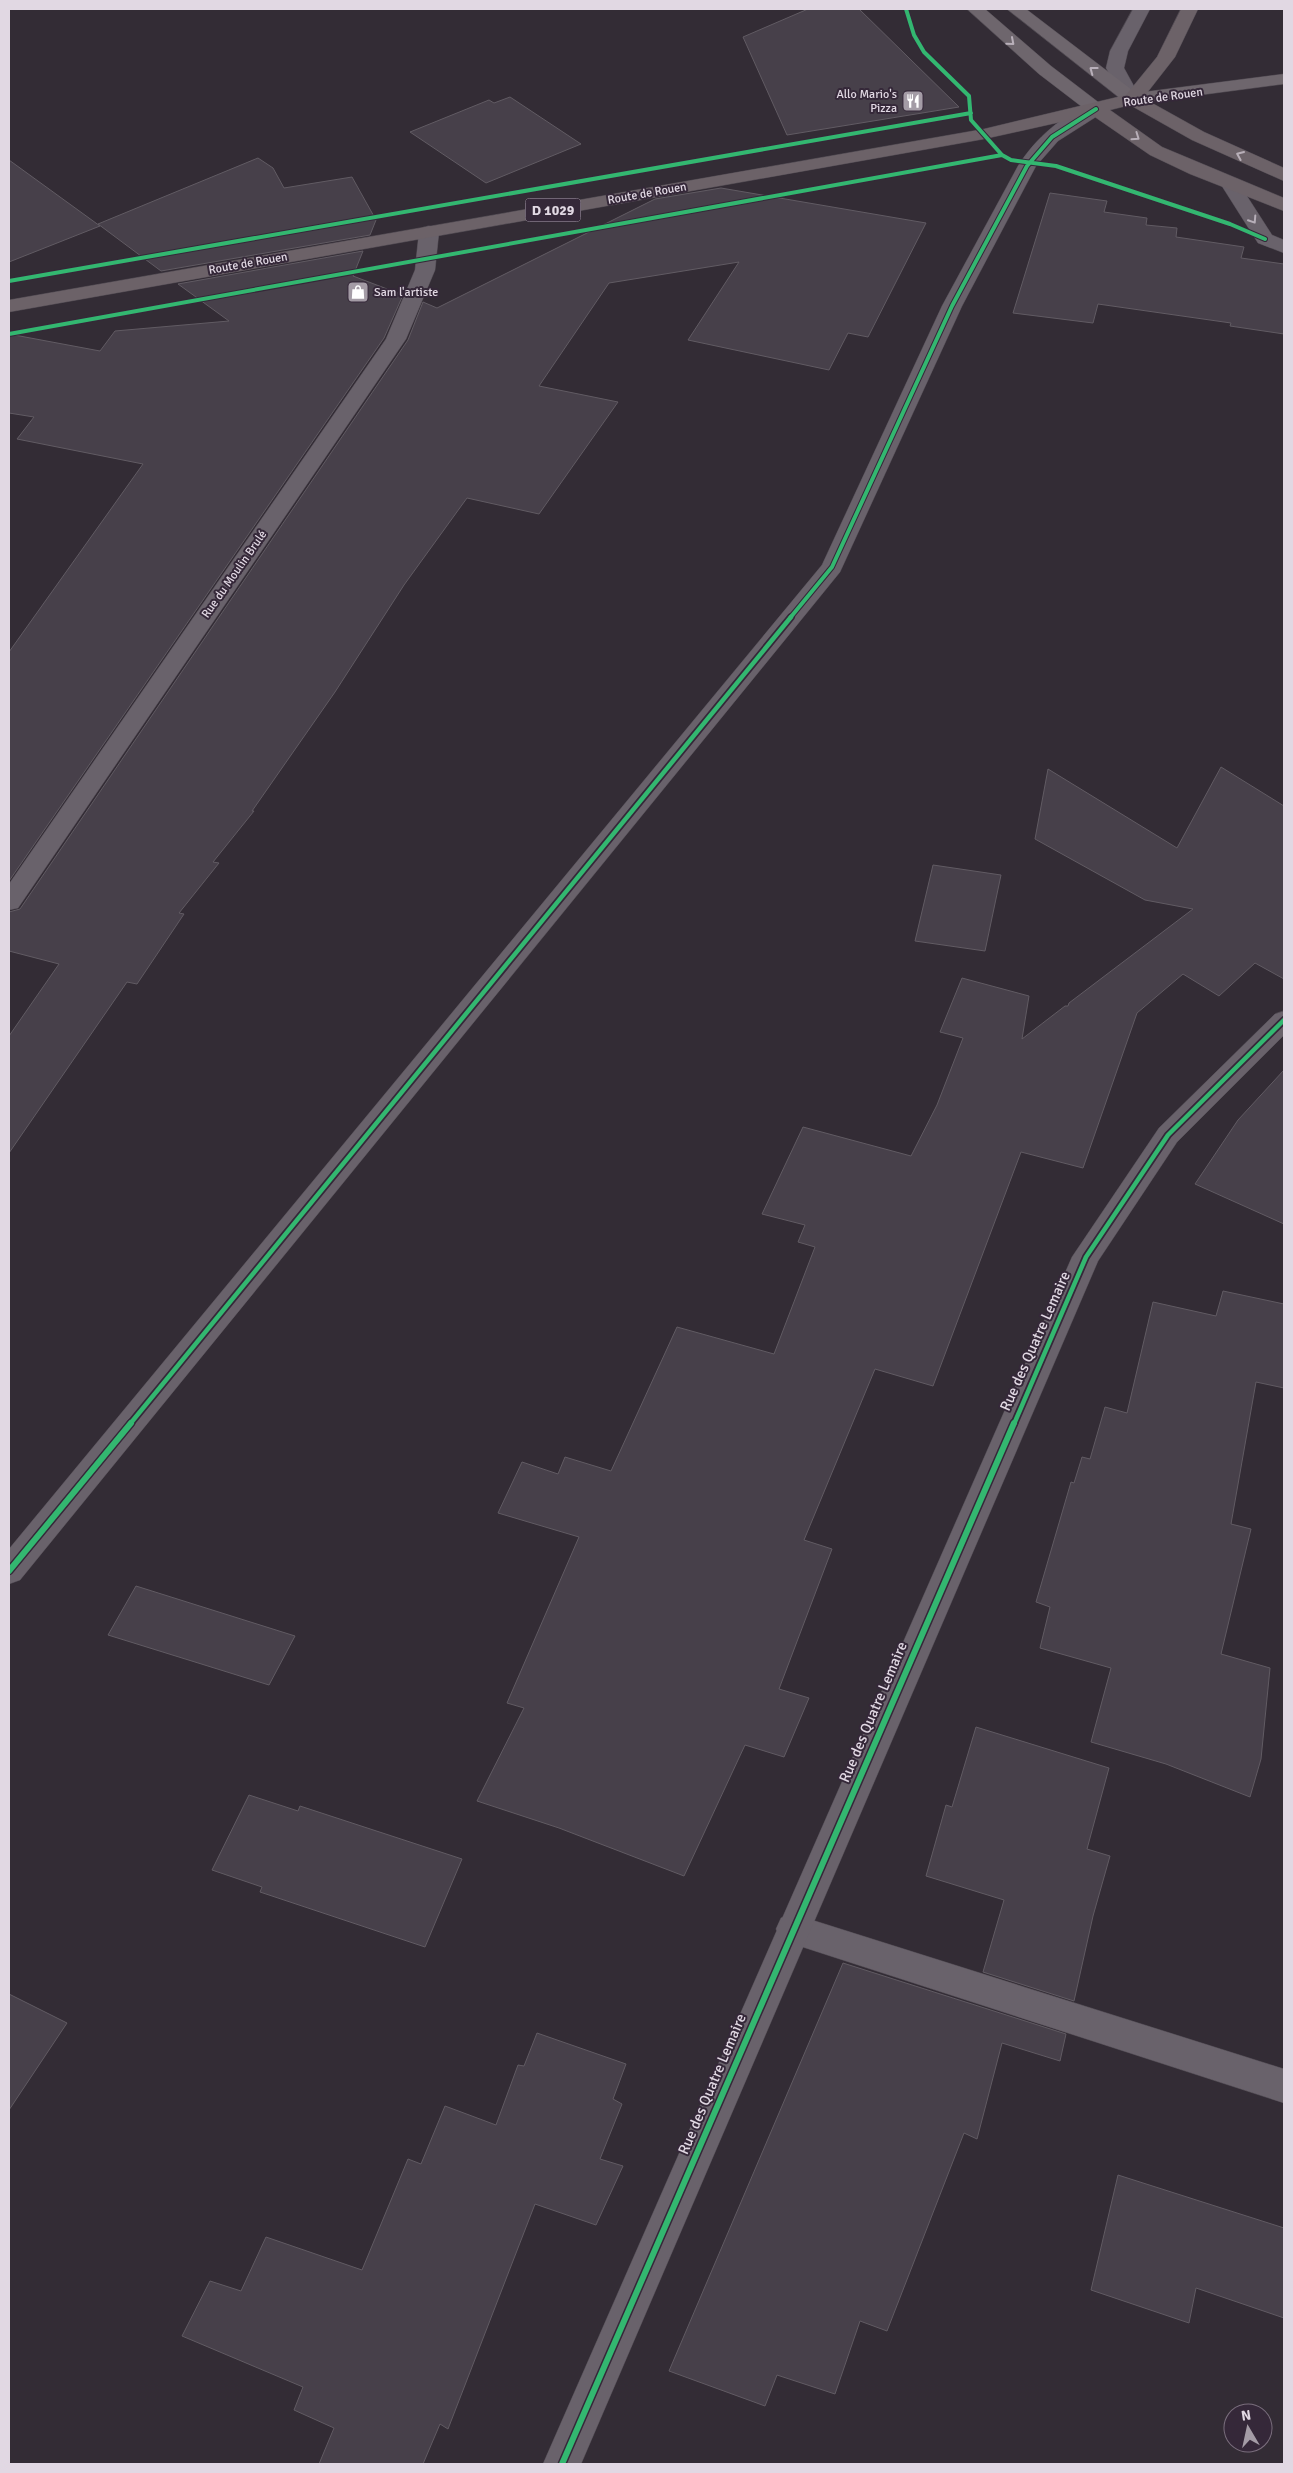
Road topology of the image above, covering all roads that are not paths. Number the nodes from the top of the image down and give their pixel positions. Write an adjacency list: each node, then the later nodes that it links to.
1 (976, 9): 7 (main road, one-way to 7)
2 (1015, 9): 6 (main road, one-way to 2)
3 (1141, 9): 6 (street)
4 (1190, 9): 6 (main road)
5 (1284, 80): 6 (main road, Route de Rouen)
6 (1132, 99): 7 (main road, Route de Rouen); 8 (main road, one-way to 6)
7 (1096, 109): 9 (main road, one-way to 9); 11 (main road, Route de Rouen / D 1029); 16 (street)
8 (1284, 175)
9 (1229, 183): 10 (main road); 12 (street, one-way to 12)
10 (1284, 205)
11 (429, 232): 13 (main road, Route de Rouen / D 1029); 14 (street, Rue du Moulin Brulé)
12 (1284, 247)
13 (9, 306)
14 (9, 902)
15 (1284, 1020): 17 (street, Rue des Quatre Lemaire)
16 (9, 1571)
17 (793, 1929): 18 (street); 19 (street, Rue des Quatre Lemaire)
18 (1284, 2086)
19 (562, 2464)

